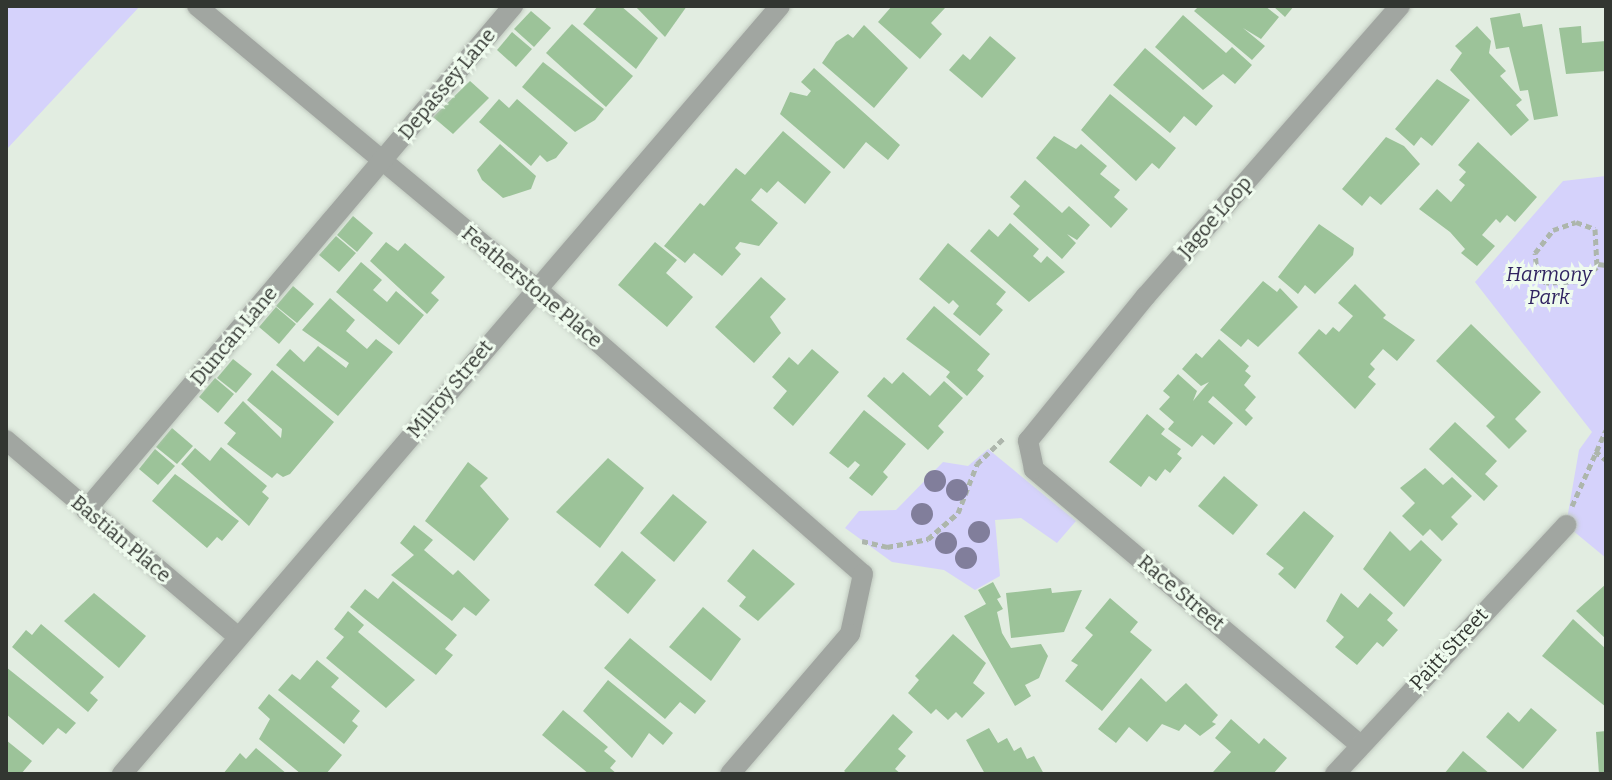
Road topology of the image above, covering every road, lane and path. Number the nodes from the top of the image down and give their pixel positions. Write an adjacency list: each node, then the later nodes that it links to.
1 (197, 6): 5 (street, Featherstone Place)
2 (513, 6): 5 (street, Depassey Lane)
3 (780, 6): 8 (street, Milroy Street)
4 (1400, 6): 9 (street, Jagoe Loop)
5 (382, 162): 8 (street, Featherstone Place); 16 (street, Duncan Lane)
6 (1598, 264): 6 (path); 7 (path)
7 (1606, 265)
8 (536, 288): 19 (street, Milroy Street); 22 (street, Featherstone Place)
9 (1032, 430): 20 (street, Race Street)
10 (1606, 430): 13 (path)
11 (1008, 433): 18 (path)
12 (6, 440): 16 (street, Bastian Place)
13 (1603, 442): 14 (path)
14 (1595, 451): 15 (path); 17 (path)
15 (1606, 460)
16 (86, 510): 19 (street, Bastian Place)
17 (1566, 525): 20 (street, Paitt Street)
18 (853, 537)
19 (238, 637): 21 (street, Milroy Street)
20 (1359, 744): 23 (street, Paitt Street)
21 (122, 774)
22 (730, 774)
23 (1335, 774)

